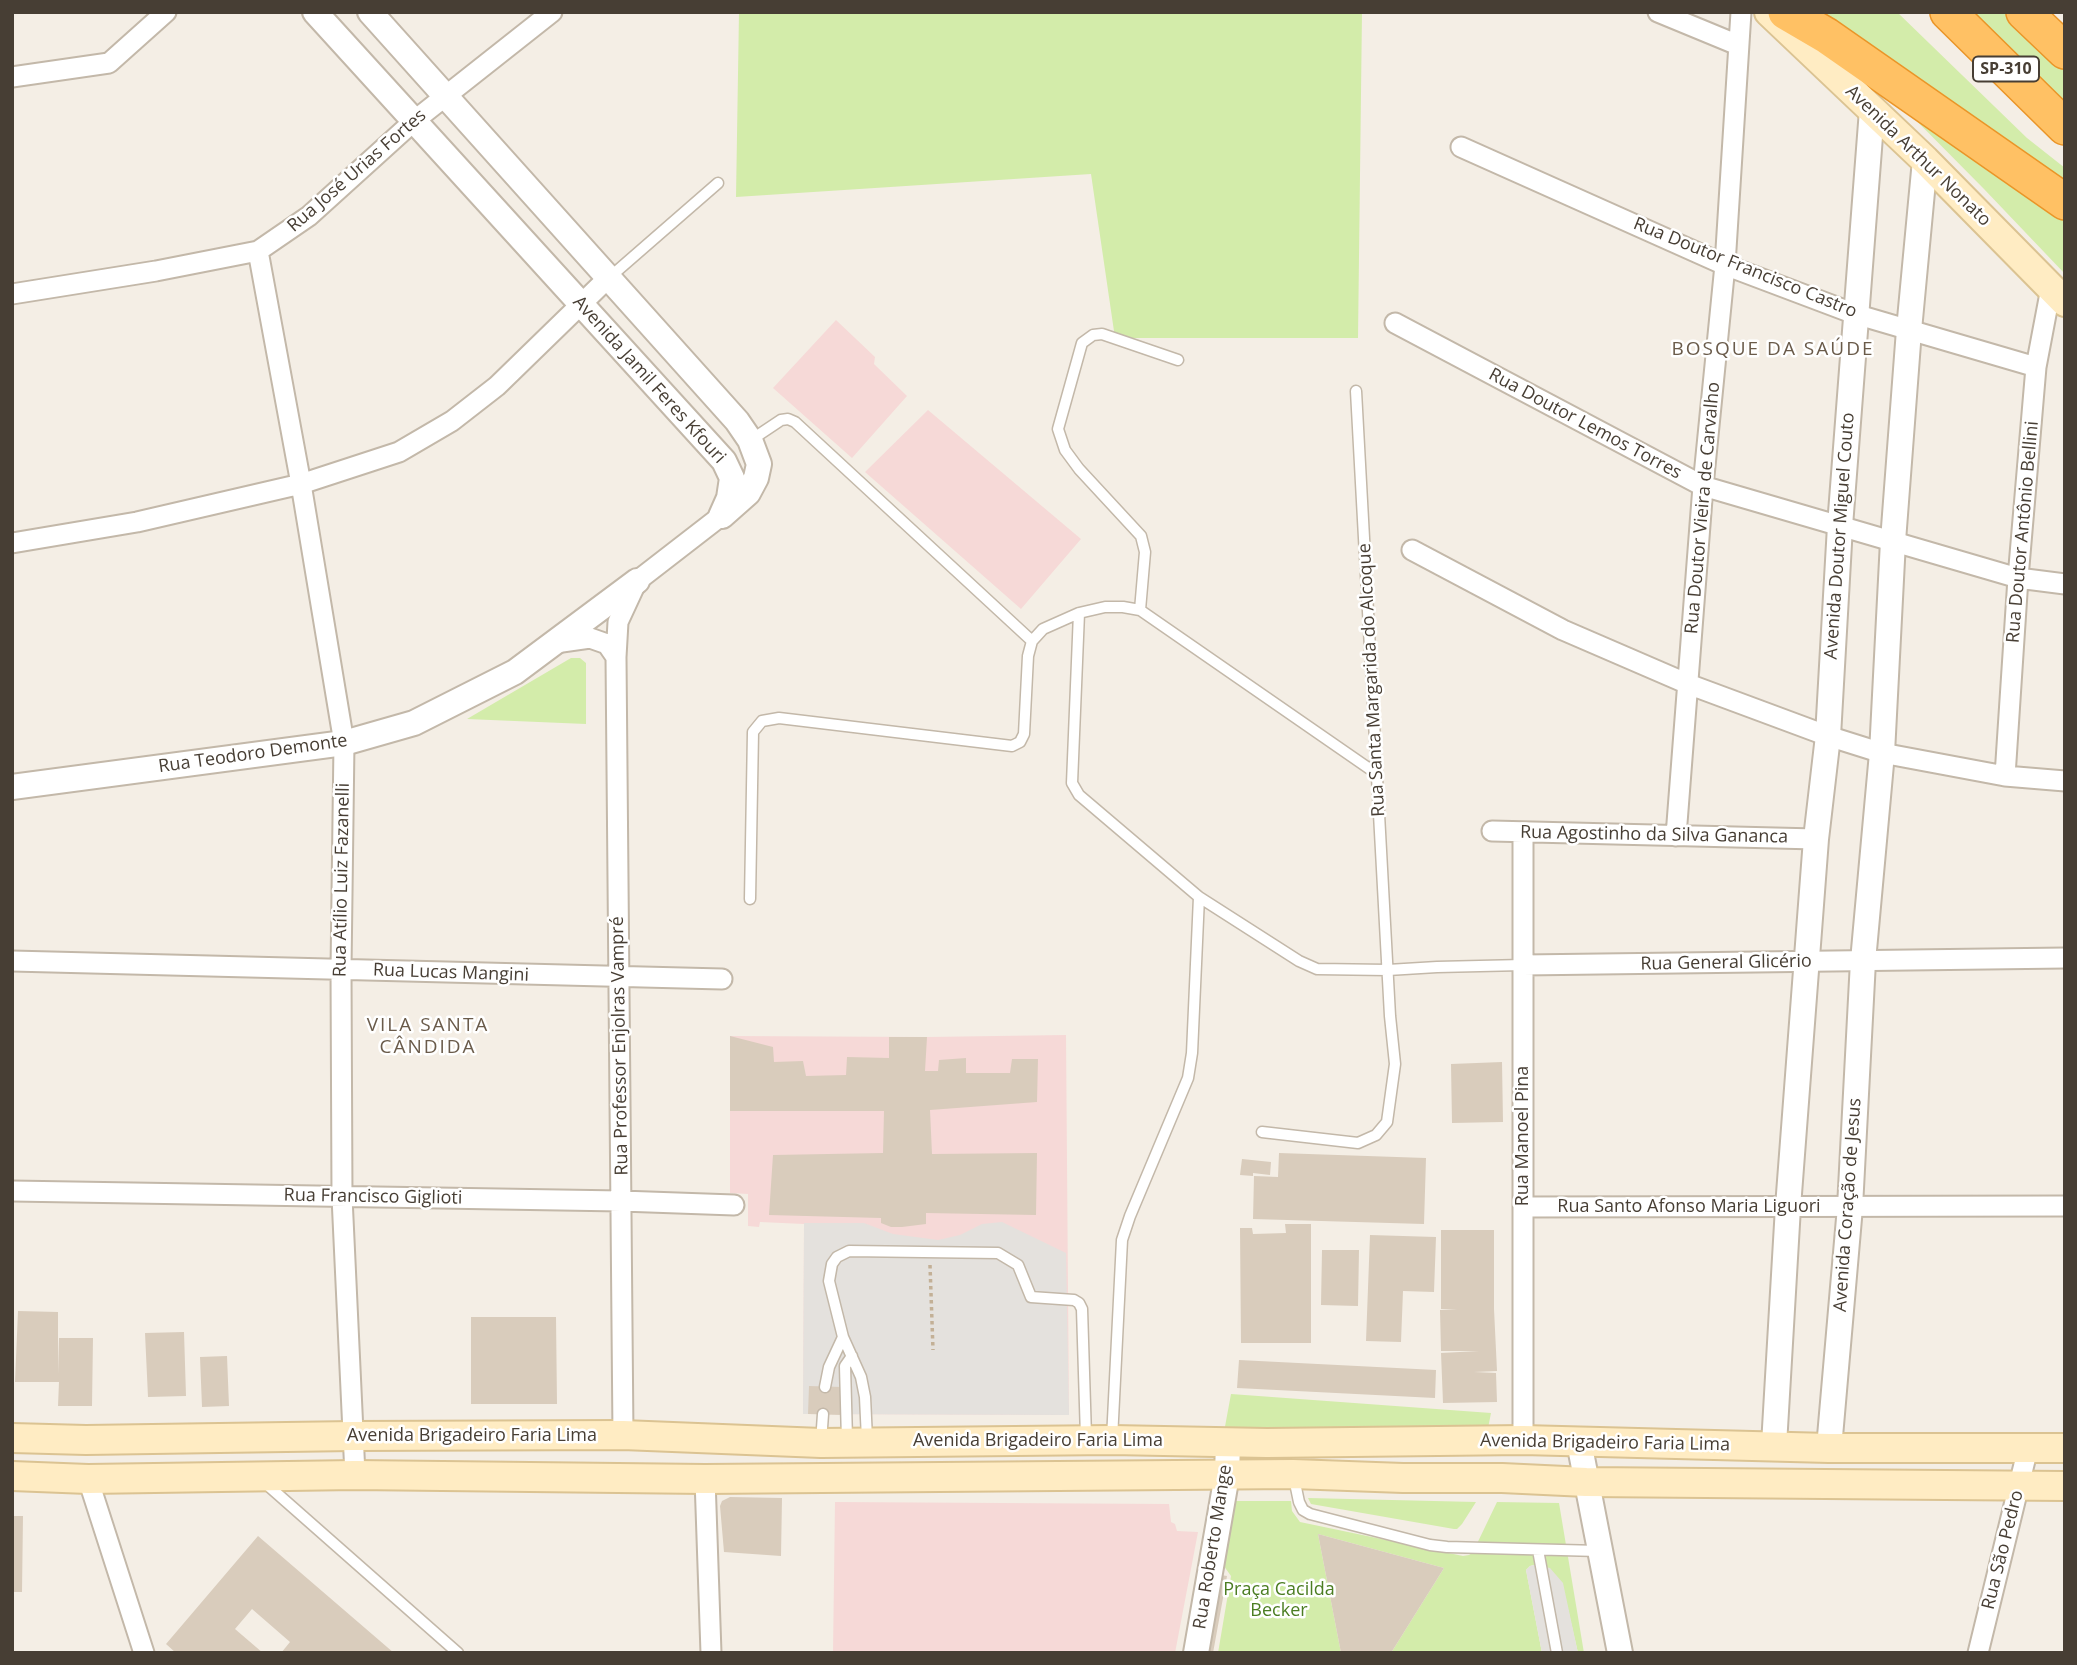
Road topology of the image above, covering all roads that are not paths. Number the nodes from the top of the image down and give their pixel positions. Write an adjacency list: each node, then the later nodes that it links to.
1 (166, 12): 13 (street)
2 (315, 12): 16 (street, Avenida Jamil Feres Kfouri)
3 (370, 12): 14 (street, Avenida Jamil Feres Kfouri)
4 (552, 12): 14 (street, Rua José Urias Fortes)
5 (1658, 12): 11 (street)
6 (1741, 12): 11 (street, Rua Doutor Vieira de Carvalho)
7 (1769, 12): 15 (main road, Avenida Arthur Nonato)
8 (1786, 12): 21 (highway)
9 (1948, 12): 17 (highway, SP-310)
10 (2024, 12): 12 (highway, SP-310)
11 (1738, 45): 23 (street, Rua Doutor Vieira de Carvalho)
12 (2065, 51)
13 (12, 77)
14 (445, 96): 16 (street, Rua José Urias Fortes); 24 (street, Avenida Jamil Feres Kfouri)
15 (1871, 110): 19 (main road, Avenida Arthur Nonato); 28 (street, Avenida Doutor Miguel Couto)
16 (414, 121): 22 (street, Rua José Urias Fortes); 27 (street, Avenida Jamil Feres Kfouri)
17 (2065, 127)
18 (1461, 147): 23 (street, Rua Doutor Francisco Castro)
19 (1925, 160): 26 (main road, Avenida Arthur Nonato); 30 (street)
20 (718, 183): 24 (lane)
21 (2065, 202)
22 (258, 251): 25 (street, Rua José Urias Fortes); 35 (street, Rua Atílio Luiz Fazanelli)
23 (1726, 265): 28 (street, Rua Doutor Francisco Castro); 36 (street, Rua Doutor Vieira de Carvalho)
24 (608, 278): 27 (street); 34 (street, Avenida Jamil Feres Kfouri)
25 (12, 294)
26 (2058, 295): 32 (street, Rua Doutor Antônio Bellini)
27 (580, 303): 35 (street); 37 (street, Avenida Jamil Feres Kfouri)
28 (1855, 314): 30 (street, Rua Doutor Francisco Castro); 38 (street, Avenida Doutor Miguel Couto)
29 (1395, 323): 36 (street, Rua Doutor Lemos Torres)
30 (1909, 330): 32 (street, Rua Doutor Francisco Castro); 39 (street)
31 (1178, 360): 45 (lane)
32 (2036, 367): 42 (street, Rua Doutor Antônio Bellini)
33 (1356, 391): 54 (lane, Rua Santa Margarida do Alcoque)
34 (750, 440): 37 (street, Avenida Jamil Feres Kfouri); 47 (lane)
35 (301, 484): 40 (street); 52 (street, Rua Atílio Luiz Fazanelli)
36 (1703, 486): 38 (street, Rua Doutor Lemos Torres); 50 (street, Rua Doutor Vieira de Carvalho)
37 (721, 516): 43 (street, Rua Teodoro Demonte)
38 (1840, 526): 39 (street, Rua Doutor Lemos Torres); 51 (street, Avenida Doutor Miguel Couto)
39 (1893, 541): 42 (street, Rua Doutor Lemos Torres); 53 (street)
40 (12, 543)
41 (1412, 551): 50 (street)
42 (2018, 578): 44 (street, Rua Doutor Lemos Torres); 55 (street, Rua Doutor Antônio Bellini)
43 (637, 581): 48 (street, Rua Teodoro Demonte); 49 (street, Rua Professor Enjolras Vampré)
44 (2065, 584)
45 (1140, 610): 46 (lane); 54 (lane)
46 (1079, 613): 47 (lane); 62 (lane, Rua General Glicério)
47 (1032, 641): 63 (lane)
48 (553, 644): 49 (street); 52 (street, Rua Teodoro Demonte)
49 (616, 657): 71 (street, Rua Professor Enjolras Vampré)
50 (1688, 684): 51 (street); 60 (street, Rua Doutor Vieira de Carvalho)
51 (1828, 736): 53 (street); 61 (street, Avenida Doutor Miguel Couto)
52 (344, 743): 57 (street, Rua Teodoro Demonte); 69 (street, Rua Atílio Luiz Fazanelli)
53 (1882, 753): 55 (street); 66 (street)
54 (1377, 774): 70 (lane, Rua Santa Margarida do Alcoque)
55 (2005, 776): 56 (street)
56 (2065, 781)
57 (12, 786)
58 (1492, 831): 59 (street, Rua Agostinho da Silva Gananca)
59 (1524, 833): 60 (street, Rua Agostinho da Silva Gananca); 68 (street, Rua Manoel Pina)
60 (1676, 836): 61 (street, Rua Agostinho da Silva Gananca)
61 (1816, 839): 67 (street, Avenida Doutor Miguel Couto)
62 (1199, 897): 70 (lane, Rua General Glicério); 90 (lane)
63 (750, 899)
64 (2065, 958): 66 (street, Rua General Glicério)
65 (12, 961): 69 (street, Rua Lucas Mangini)
66 (1863, 961): 67 (street, Rua General Glicério); 80 (street, Avenida Coração de Jesus)
67 (1807, 962): 68 (street, Rua General Glicério); 79 (street)
68 (1523, 965): 70 (lane, Rua General Glicério); 81 (street, Rua Manoel Pina)
69 (341, 970): 71 (street, Rua Lucas Mangini); 75 (street, Rua Atílio Luiz Fazanelli)
70 (1388, 970): 73 (lane, Rua Santa Margarida do Alcoque)
71 (619, 977): 72 (street, Rua Lucas Mangini); 76 (street, Rua Professor Enjolras Vampré)
72 (722, 979)
73 (1262, 1132)
74 (12, 1191): 75 (street, Rua Francisco Giglioti)
75 (342, 1197): 76 (street, Rua Francisco Giglioti); 87 (street, Rua Atílio Luiz Fazanelli)
76 (621, 1202): 77 (street, Rua Francisco Giglioti); 86 (street, Rua Professor Enjolras Vampré)
77 (734, 1205)
78 (2065, 1206): 80 (street, Rua Santo Afonso Maria Liguori)
79 (1788, 1207): 80 (street, Rua Santo Afonso Maria Liguori); 81 (street, Rua Santo Afonso Maria Liguori); 95 (street)
80 (1850, 1207): 96 (street, Avenida Coração de Jesus)
81 (1523, 1208): 91 (street, Rua Manoel Pina)
82 (843, 1337): 83 (lane); 84 (lane); 90 (lane)
83 (852, 1356): 92 (lane); 92 (lane)
84 (825, 1387)
85 (823, 1414): 92 (lane)
86 (623, 1435): 87 (main road, Avenida Brigadeiro Faria Lima); 92 (main road, Avenida Brigadeiro Faria Lima); 104 (main road)
87 (353, 1436): 89 (main road, Avenida Brigadeiro Faria Lima); 100 (street, Rua Atílio Luiz Fazanelli)
88 (12, 1438): 89 (main road, Avenida Brigadeiro Faria Lima)
89 (86, 1440): 105 (main road)
90 (1099, 1440): 92 (main road, Avenida Brigadeiro Faria Lima); 93 (main road, Avenida Brigadeiro Faria Lima)
91 (1523, 1440): 93 (main road, Avenida Brigadeiro Faria Lima); 94 (main road, Avenida Brigadeiro Faria Lima)
92 (845, 1442)
93 (1228, 1442): 101 (street, Rua Roberto Mange)
94 (1578, 1442): 95 (main road, Avenida Brigadeiro Faria Lima); 107 (street)
95 (1774, 1446): 96 (main road, Avenida Brigadeiro Faria Lima)
96 (1829, 1448): 97 (main road, Avenida Brigadeiro Faria Lima)
97 (2028, 1448): 98 (main road, Avenida Brigadeiro Faria Lima); 109 (street, Rua São Pedro)
98 (2065, 1448)
99 (1293, 1474): 101 (main road, Avenida Brigadeiro Faria Lima); 107 (main road, Avenida Brigadeiro Faria Lima); 110 (lane)
100 (355, 1475): 103 (main road, Avenida Brigadeiro Faria Lima); 104 (main road, Avenida Brigadeiro Faria Lima)
101 (1227, 1475): 106 (main road, Avenida Brigadeiro Faria Lima); 115 (street, Rua Roberto Mange)
102 (12, 1476): 105 (main road, Avenida Brigadeiro Faria Lima)
103 (258, 1476): 105 (main road, Avenida Brigadeiro Faria Lima); 113 (lane)
104 (623, 1478): 106 (main road, Avenida Brigadeiro Faria Lima)
105 (88, 1479): 112 (street)
106 (705, 1479): 114 (street)
107 (1586, 1482): 109 (main road, Avenida Brigadeiro Faria Lima); 111 (street)
108 (2065, 1486): 109 (main road, Avenida Brigadeiro Faria Lima)
109 (2018, 1487): 118 (street, Rua São Pedro)
110 (1538, 1550): 111 (lane); 116 (lane)
111 (1600, 1551): 117 (street)
112 (144, 1653)
113 (458, 1653)
114 (711, 1653)
115 (1196, 1653)
116 (1557, 1653)
117 (1620, 1653)
118 (1978, 1653)

